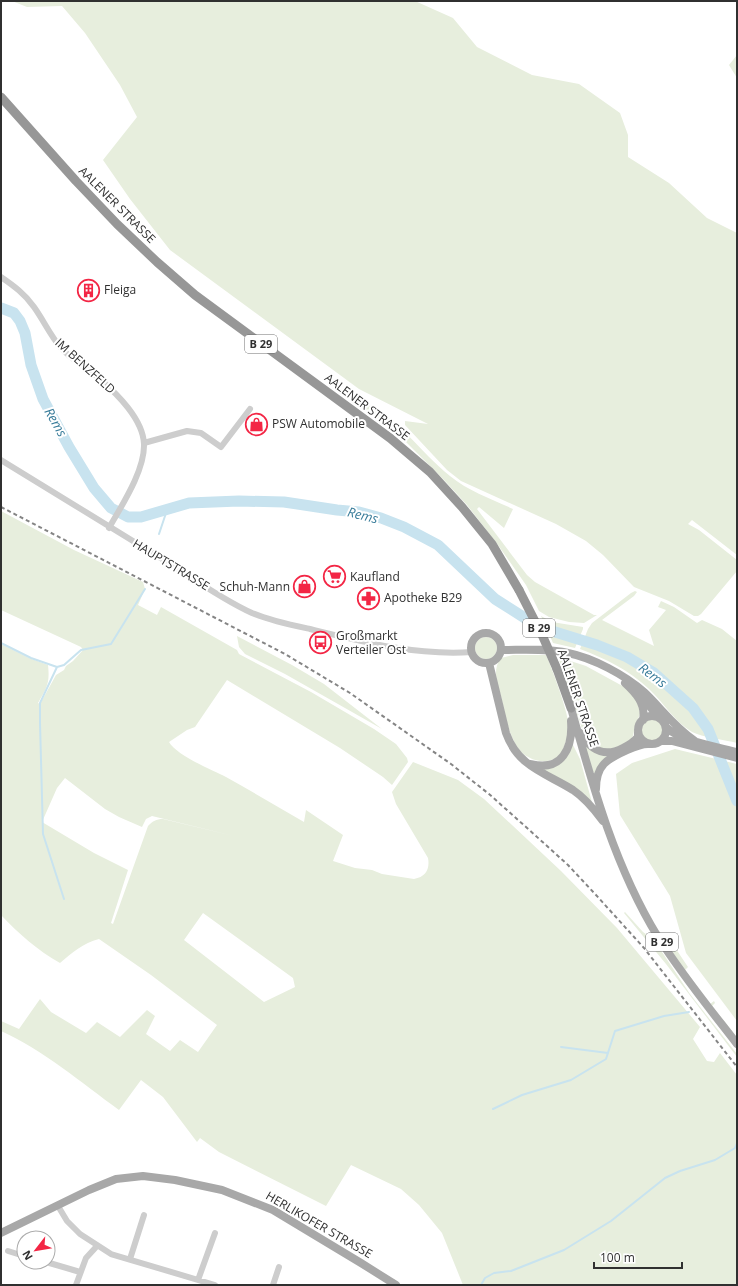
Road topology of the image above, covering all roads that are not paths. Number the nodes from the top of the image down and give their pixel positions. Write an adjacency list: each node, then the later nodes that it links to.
1 (1, 98): 12 (highway, AALENER STRASSE / B 29, bridge)
2 (1, 277): 4 (street, IM BENZFELD)
3 (250, 409): 4 (street)
4 (144, 443): 6 (street, IM BENZFELD)
5 (1, 460): 6 (street, HAUPTSTRASSE)
6 (109, 528): 9 (street, HAUPTSTRASSE)
7 (501, 650): 8 (main road); 9 (main road); 10 (main road)
8 (552, 651): 11 (main road); 14 (main road)
9 (472, 652): 10 (main road)
10 (489, 663): 22 (main road)
11 (631, 683): 13 (main road); 20 (main road)
12 (571, 708): 15 (main road, AALENER STRASSE / B 29); 22 (main road)
13 (658, 717): 14 (main road); 16 (main road)
14 (643, 720): 17 (main road)
15 (575, 724): 17 (main road); 23 (main road, AALENER STRASSE / B 29)
16 (666, 727): 18 (main road); 20 (main road)
17 (638, 732): 19 (main road)
18 (661, 741): 19 (main road); 20 (main road)
19 (648, 744): 23 (main road)
20 (699, 744): 21 (main road)
21 (736, 753)
22 (528, 763): 24 (main road)
23 (597, 795): 24 (main road, AALENER STRASSE / B 29)
24 (608, 828): 25 (main road, AALENER STRASSE / B 29)
25 (737, 1044)
26 (58, 1206): 28 (main road, HERLIKOFER STRASSE); 30 (street); 41 (main road, HERLIKOFER STRASSE)
27 (144, 1215): 33 (street)
28 (1, 1233)
29 (215, 1233): 37 (street)
30 (97, 1246): 33 (street); 36 (street)
31 (8, 1251): 32 (street)
32 (16, 1254)
33 (130, 1259): 37 (street)
34 (56, 1265): 36 (street)
35 (279, 1267): 40 (street)
36 (80, 1272): 38 (street)
37 (198, 1280): 39 (street)
38 (76, 1285)
39 (215, 1285)
40 (273, 1285)
41 (396, 1285)

